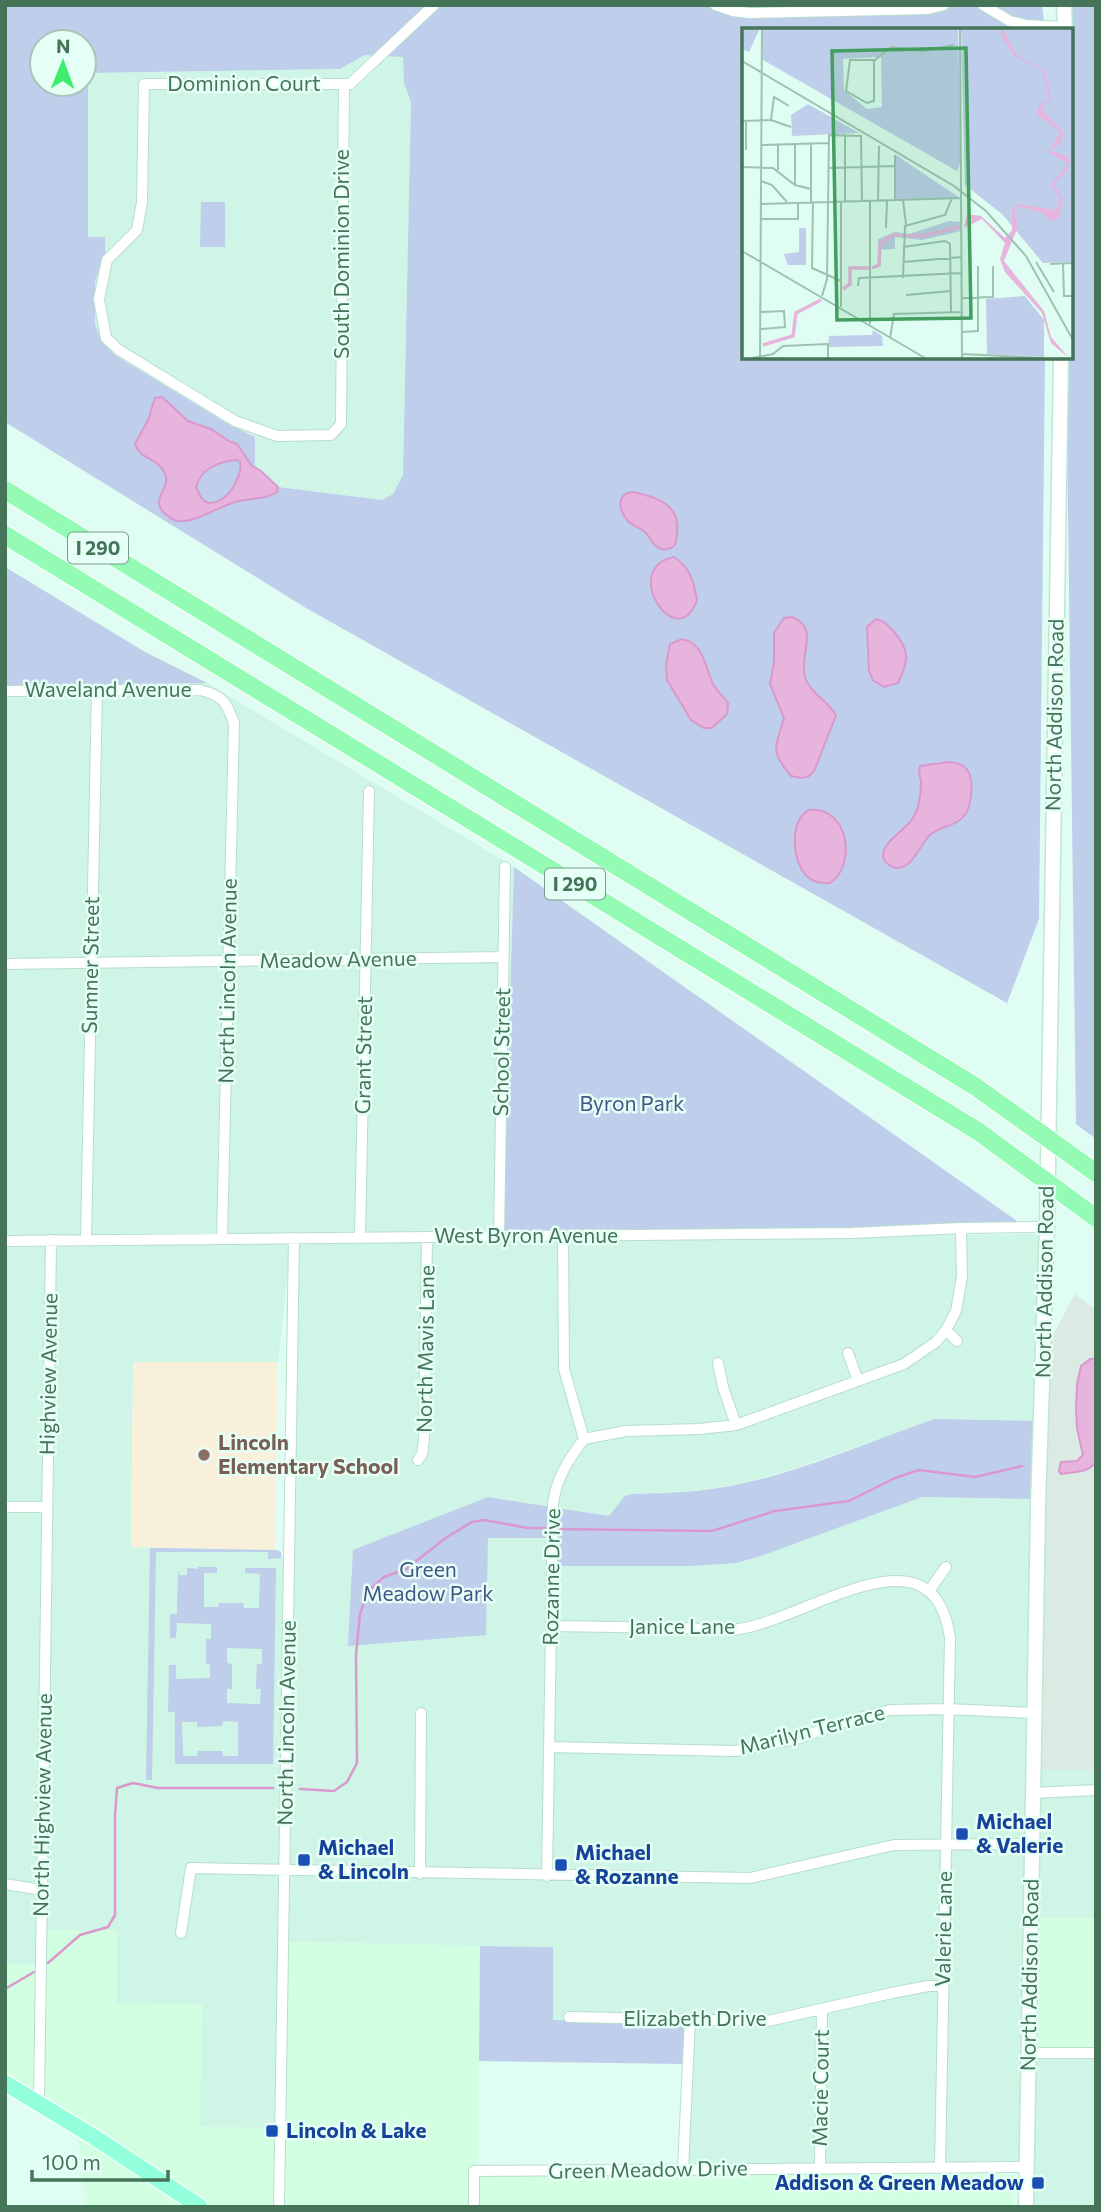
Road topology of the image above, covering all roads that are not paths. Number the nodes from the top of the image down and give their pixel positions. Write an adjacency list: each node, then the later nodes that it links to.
1 (434, 5): 8 (street)
2 (715, 5): 3 (street)
3 (944, 5)
4 (984, 5): 6 (street)
5 (1064, 5): 7 (street)
6 (999, 9): 7 (street)
7 (1065, 28)
8 (347, 84): 10 (street, South Dominion Drive); 10 (street, Dominion Court)
9 (1061, 359): 25 (street, North Addison Road)
10 (341, 424)
11 (5, 490): 23 (highway, I 290, bridge)
12 (5, 535): 24 (highway, I 290, bridge)
13 (97, 689): 14 (street, Waveland Avenue); 15 (street, Waveland Avenue); 22 (street, Sumner Street)
14 (5, 691)
15 (234, 723): 20 (street, North Lincoln Avenue)
16 (369, 791): 19 (street, Grant Street)
17 (505, 867): 18 (street, School Street)
18 (503, 957): 19 (street, Meadow Avenue); 28 (street, School Street)
19 (366, 959): 20 (street, Meadow Avenue); 27 (street, Grant Street)
20 (229, 961): 22 (street, Meadow Avenue); 32 (street, North Lincoln Avenue)
21 (5, 964): 22 (street, Meadow Avenue)
22 (92, 964): 33 (street, Sumner Street)
23 (1096, 1173)
24 (1096, 1218)
25 (1046, 1227): 26 (street, West Byron Avenue); 51 (street, North Addison Road)
26 (961, 1228): 29 (street, West Byron Avenue); 36 (street)
27 (360, 1236): 30 (street, West Byron Avenue); 31 (street, West Byron Avenue)
28 (499, 1236): 29 (street, West Byron Avenue); 30 (street, West Byron Avenue)
29 (562, 1236): 42 (street)
30 (427, 1237): 43 (street, North Mavis Lane)
31 (294, 1238): 32 (street, West Byron Avenue); 57 (street, North Lincoln Avenue)
32 (222, 1239): 33 (street, West Byron Avenue)
33 (86, 1240): 35 (street, West Byron Avenue)
34 (5, 1241): 35 (street, West Byron Avenue)
35 (51, 1241): 45 (street, Highview Avenue)
36 (946, 1330): 37 (street); 40 (street)
37 (957, 1341)
38 (848, 1353): 40 (street)
39 (718, 1363): 41 (street)
40 (858, 1381): 41 (street)
41 (736, 1425): 42 (street)
42 (584, 1439): 48 (street, Rozanne Drive)
43 (418, 1460)
44 (5, 1507): 45 (street)
45 (47, 1507): 61 (street, North Highview Avenue)
46 (946, 1567): 47 (street)
47 (929, 1591): 48 (street, Janice Lane); 49 (street, Valerie Lane)
48 (551, 1626): 52 (street, Rozanne Drive)
49 (948, 1709): 51 (street, Marilyn Terrace); 52 (street, Marilyn Terrace); 56 (street, Valerie Lane)
50 (421, 1713): 58 (street)
51 (1034, 1713): 54 (street, North Addison Road)
52 (548, 1747): 59 (street, Rozanne Drive)
53 (1096, 1790): 54 (street)
54 (1033, 1793): 55 (street, North Addison Road)
55 (1032, 1843): 56 (street); 67 (street, North Addison Road)
56 (946, 1844): 59 (street); 63 (street, Valerie Lane)
57 (286, 1870): 58 (street); 62 (street); 76 (street, North Lincoln Avenue)
58 (420, 1874): 59 (street)
59 (547, 1876)
60 (5, 1884): 61 (street)
61 (42, 1890): 70 (street, North Highview Avenue)
62 (181, 1933)
63 (943, 1986): 64 (street, Elizabeth Drive); 71 (street, Valerie Lane)
64 (822, 2009): 66 (street, Elizabeth Drive); 73 (street, Macie Court)
65 (569, 2017): 66 (street, Elizabeth Drive)
66 (690, 2020): 74 (street)
67 (1028, 2053): 68 (street); 72 (street, North Addison Road)
68 (1096, 2053)
69 (5, 2083): 70 (main road)
70 (39, 2103): 75 (main road)
71 (940, 2167): 72 (street, Green Meadow Drive); 73 (street, Green Meadow Drive)
72 (1026, 2167): 78 (street, North Addison Road)
73 (820, 2168): 74 (street, Green Meadow Drive)
74 (682, 2169): 77 (street, Green Meadow Drive)
75 (200, 2207)
76 (279, 2207)
77 (474, 2207)
78 (1026, 2207)

